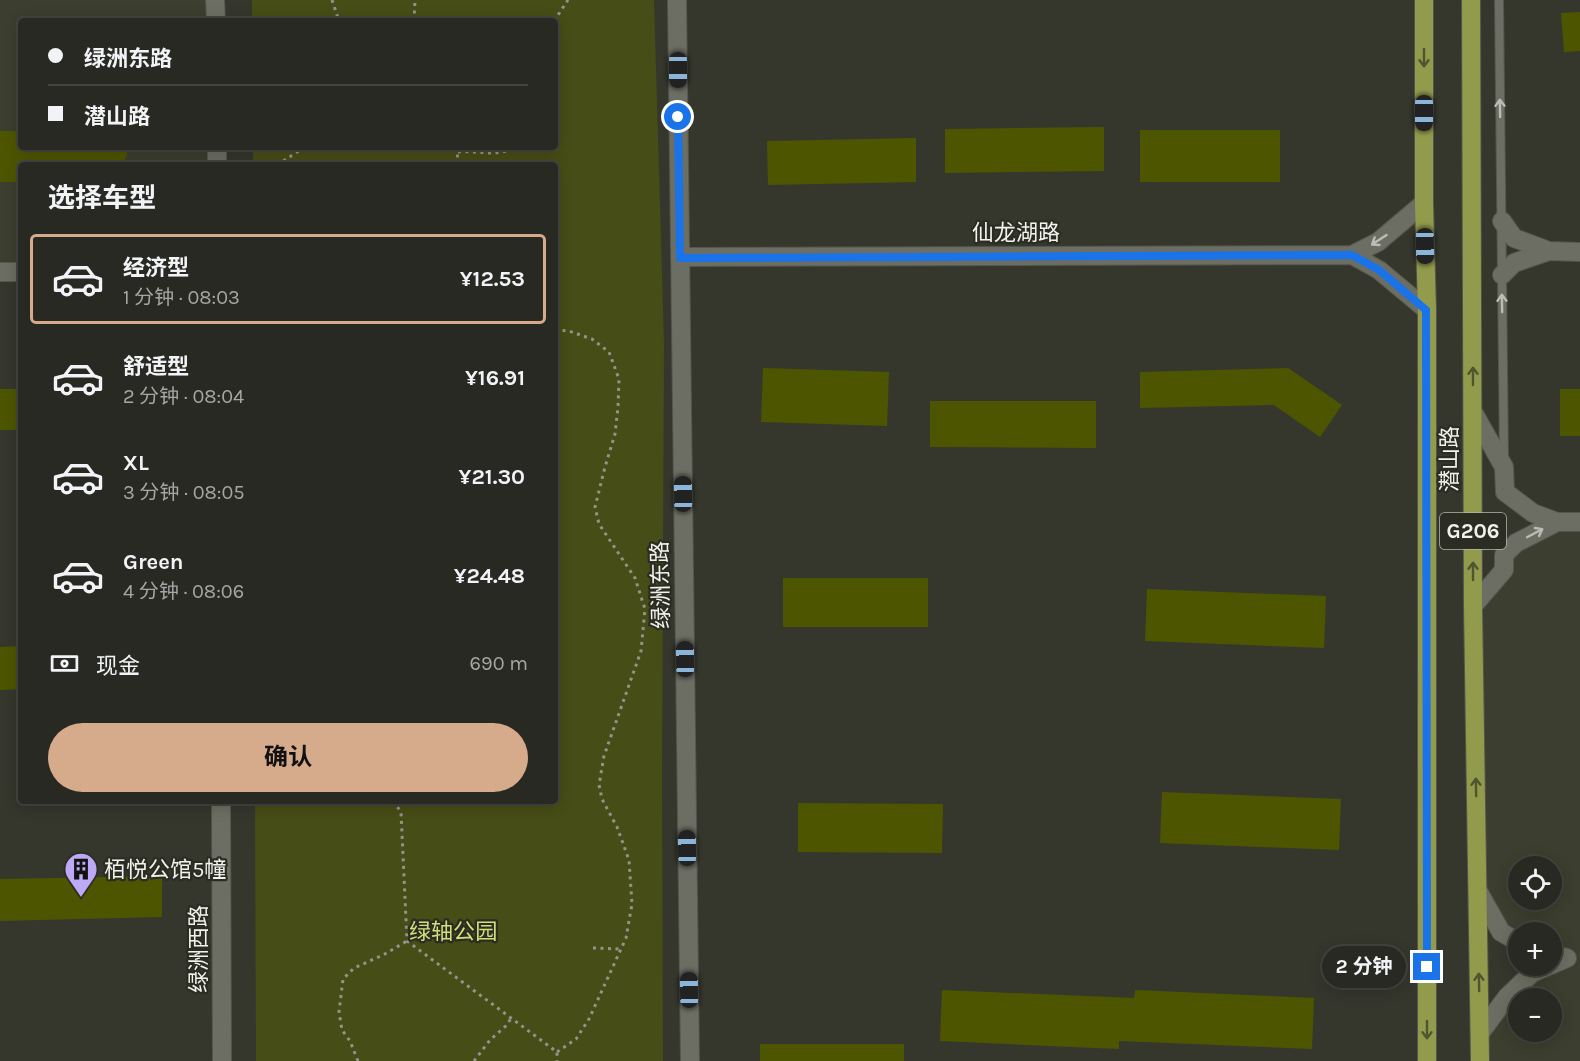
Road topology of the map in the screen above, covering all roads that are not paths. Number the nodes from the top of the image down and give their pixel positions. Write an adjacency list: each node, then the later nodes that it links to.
1 (216, 0): 6 (street)
2 (677, 0): 12 (street, 绿洲东路)
3 (1424, 0): 7 (main road, 潜山路 / G206, one-way to 7)
4 (1471, 0): 17 (main road, 潜山路 / G206, one-way to 4)
5 (1499, 0): 8 (lane, one-way to 5)
6 (216, 18)
7 (1424, 203): 11 (street, one-way to 11); 16 (main road, 潜山路 / G206)
8 (1502, 221): 9 (street); 15 (lane)
9 (1549, 251): 10 (street); 15 (street)
10 (1580, 252)
11 (1352, 255): 12 (street, 仙龙湖路); 16 (street)
12 (680, 258): 28 (street, 绿洲东路)
13 (0, 272): 14 (street)
14 (18, 272)
15 (1502, 275): 18 (lane, one-way to 15)
16 (1426, 310): 29 (main road, 潜山路 / G206, one-way to 29)
17 (1473, 412): 18 (street); 21 (main road, 潜山路 / G206, one-way to 17)
18 (1504, 467): 19 (street)
19 (1557, 522): 20 (street); 21 (street, one-way to 19)
20 (1580, 522)
21 (1473, 606): 23 (main road, 潜山路 / G206, one-way to 21)
22 (221, 804): 27 (street, 绿洲西路)
23 (1478, 891): 24 (street); 26 (main road, 潜山路 / G206, one-way to 23)
24 (1508, 936)
25 (1529, 976): 26 (street)
26 (1480, 1033): 30 (main road, 潜山路 / G206)
27 (222, 1061)
28 (690, 1061)
29 (1427, 1061)
30 (1480, 1061)

